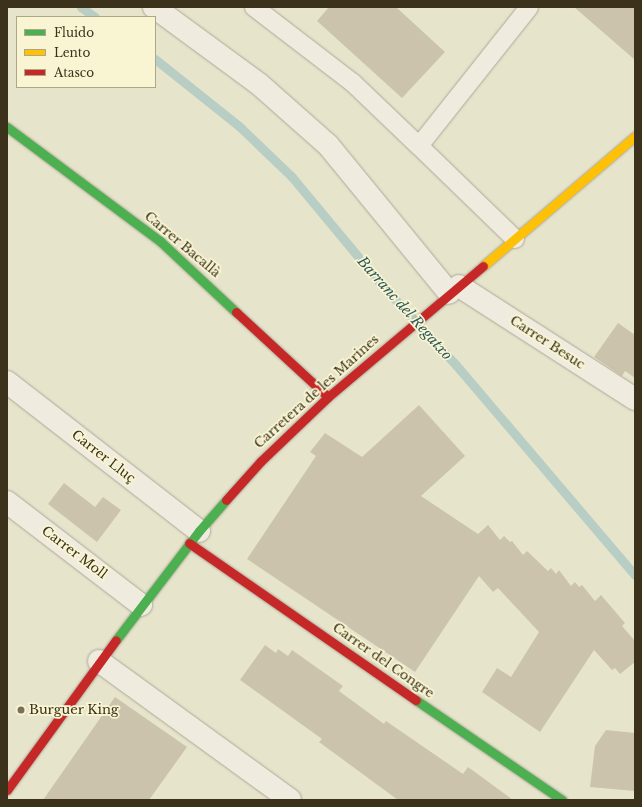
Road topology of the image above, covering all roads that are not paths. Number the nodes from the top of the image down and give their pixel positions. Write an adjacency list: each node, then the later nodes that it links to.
1 (154, 7): 8 (street, Carrer Besuc)
2 (254, 7): 6 (lane)
3 (530, 7): 6 (lane)
4 (7, 127): 10 (main road, Carrer Bacallà)
5 (635, 136): 7 (main road, Carretera de les Marines)
6 (419, 146): 7 (lane)
7 (515, 239): 8 (main road, Carretera de les Marines)
8 (448, 295): 10 (main road, Carretera de les Marines); 11 (street, Carrer Besuc)
9 (7, 382): 13 (street, Carrer Lluç)
10 (328, 397): 13 (main road, Carretera de les Marines)
11 (635, 399)
12 (7, 502): 14 (street, Carrer Moll)
13 (194, 537): 14 (main road, Carretera de les Marines); 18 (main road, Carrer del Congre)
14 (141, 605): 15 (main road, Carretera de les Marines)
15 (99, 661): 16 (main road, Carretera de les Marines); 17 (street)
16 (7, 790)
17 (290, 800)
18 (562, 800)

